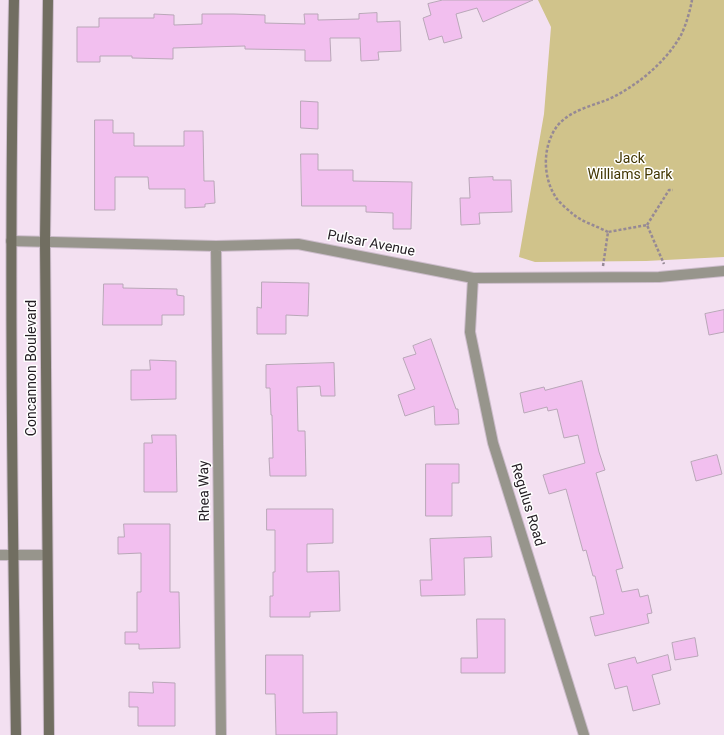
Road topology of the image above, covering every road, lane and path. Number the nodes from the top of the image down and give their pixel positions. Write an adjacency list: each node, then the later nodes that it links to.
1 (14, 0): 7 (main road, Concannon Boulevard)
2 (48, 0): 8 (main road, Concannon Boulevard)
3 (692, 0): 6 (path)
4 (673, 190): 5 (path)
5 (647, 225): 6 (path); 10 (path)
6 (608, 232): 11 (path)
7 (11, 241): 8 (street, Pulsar Avenue); 15 (main road, Concannon Boulevard)
8 (45, 241): 9 (street, Pulsar Avenue); 16 (main road, Concannon Boulevard)
9 (216, 246): 13 (street, Pulsar Avenue); 19 (street, Rhea Way)
10 (664, 262)
11 (603, 263)
12 (724, 271): 13 (street, Pulsar Avenue)
13 (473, 278): 20 (street, Regulus Road)
14 (0, 555): 15 (street)
15 (13, 555): 16 (street); 17 (main road, Concannon Boulevard)
16 (47, 555): 18 (main road, Concannon Boulevard)
17 (16, 735)
18 (49, 735)
19 (221, 735)
20 (584, 735)

